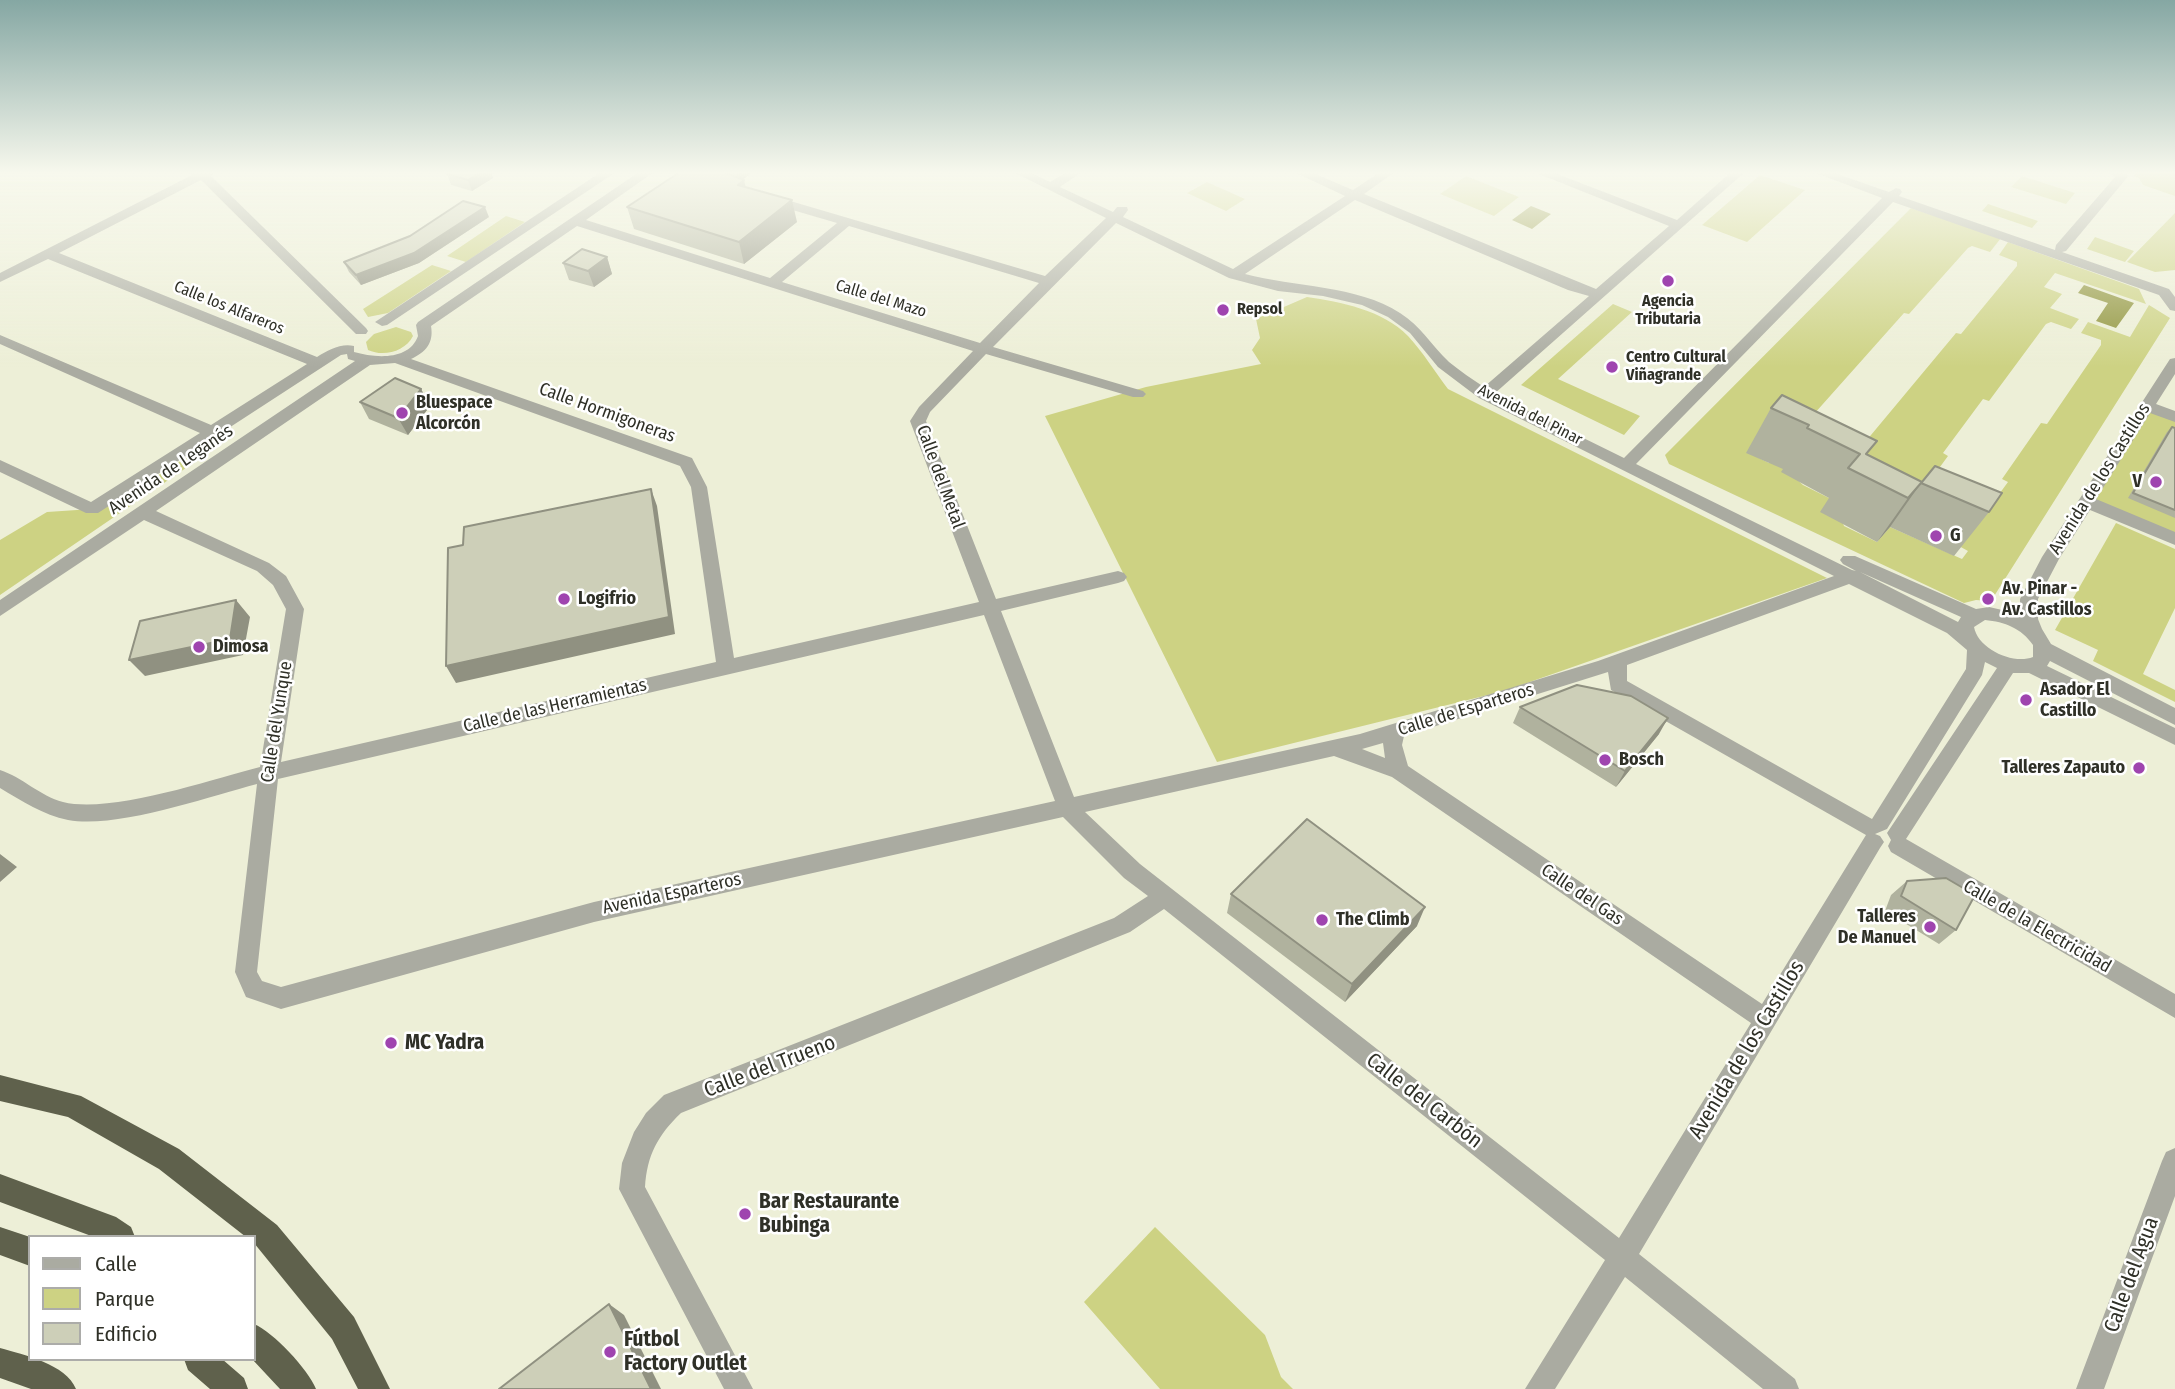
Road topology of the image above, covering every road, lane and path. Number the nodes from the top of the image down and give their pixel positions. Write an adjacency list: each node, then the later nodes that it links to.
1 (81, 237): 18 (street)
2 (266, 237): 28 (street)
3 (511, 237): 26 (street)
4 (553, 237): 27 (street)
5 (623, 237): 22 (street, Calle del Mazo)
6 (828, 237): 22 (street)
7 (897, 237): 21 (street)
8 (1093, 237): 21 (street, Calle del Metal)
9 (1167, 237): 19 (street, Avenida del Pinar)
10 (1291, 237): 19 (street)
11 (1454, 237): 24 (street)
12 (1665, 237): 24 (street)
13 (1851, 237): 41 (street)
14 (2022, 237): 23 (street)
15 (2026, 237): 17 (street)
16 (2070, 237): 17 (street)
17 (2061, 248): 23 (street)
18 (48, 254): 20 (street); 35 (street, Calle los Alfareros)
19 (1239, 271): 36 (street, Avenida del Pinar)
20 (0, 278)
21 (1048, 281): 31 (street, Calle del Metal)
22 (772, 283): 31 (street, Calle del Mazo)
23 (2171, 286): 25 (street)
24 (1597, 294): 36 (street)
25 (2175, 307)
26 (382, 322): 27 (street); 28 (street)
27 (423, 325): 32 (street)
28 (361, 331): 30 (street)
29 (0, 339): 40 (street)
30 (349, 349): 33 (street); 35 (street, Avenida de Leganés)
31 (983, 349): 37 (street, Calle del Mazo); 49 (street, Calle del Metal)
32 (398, 359): 33 (street); 57 (street, Calle Hormigoneras)
33 (364, 362): 44 (street, Avenida de Leganés)
34 (2175, 362): 38 (street, Avenida de los Castillos)
35 (318, 363): 40 (street, Avenida de Leganés)
36 (1489, 390): 41 (street, Avenida del Pinar)
37 (1138, 394)
38 (2145, 406): 39 (street); 43 (street, Avenida de los Castillos)
39 (2175, 417)
40 (212, 432): 42 (street, Avenida de Leganés)
41 (1631, 460): 46 (street, Avenida del Pinar); 52 (street, Avenida del Pinar)
42 (0, 465)
43 (2085, 501): 45 (street); 48 (street, Avenida de los Castillos)
44 (144, 513): 50 (street, Avenida de Leganés); 67 (street, Calle del Yunque)
45 (2175, 539)
46 (1853, 576): 54 (street, Avenida del Pinar); 56 (street, Calle de Esparteros)
47 (1118, 577): 49 (street, Calle de las Herramientas)
48 (2029, 599): 51 (street); 53 (street)
49 (989, 606): 57 (street, Calle de las Herramientas); 69 (street, Calle del Metal)
50 (0, 610)
51 (1996, 614): 52 (street); 53 (street)
52 (1973, 615): 54 (street, Avenida de los Castillos)
53 (2033, 631): 55 (street)
54 (1971, 644): 58 (street); 70 (street, Avenida de los Castillos)
55 (2045, 649): 59 (street); 62 (street)
56 (1611, 664): 60 (street, Calle de Esparteros); 61 (street)
57 (726, 666): 67 (street, Calle de las Herramientas)
58 (2008, 666): 59 (street); 70 (street, Avenida de los Castillos)
59 (2031, 666): 64 (street)
60 (1577, 675): 61 (street, Calle de la Electricidad); 63 (street, Calle de Esparteros)
61 (1618, 685): 70 (street, Calle de la Electricidad)
62 (2175, 717)
63 (1395, 732): 65 (street, Calle de Esparteros); 66 (street)
64 (2175, 737)
65 (1335, 748): 66 (street, Calle del Gas); 69 (street, Calle de Esparteros)
66 (1399, 771): 74 (street, Calle del Gas)
67 (269, 773): 68 (street, Calle de las Herramientas); 72 (street, Calle del Yunque)
68 (0, 778)
69 (1068, 808): 71 (street, Calle del Carbón); 72 (street, Avenida Esparteros)
70 (1883, 834): 73 (street, Calle de la Electricidad); 74 (street, Avenida de los Castillos)
71 (1163, 897): 81 (street, Calle del Carbón); 89 (street, Calle del Trueno)
72 (281, 998)
73 (2175, 1007)
74 (1765, 1019): 81 (street, Avenida de los Castillos)
75 (0, 1088): 88 (highway)
76 (2175, 1161): 92 (street, Calle del Agua)
77 (0, 1188): 78 (highway)
78 (118, 1235)
79 (0, 1241): 80 (highway)
80 (28, 1251)
81 (1622, 1257): 90 (street, Avenida de los Castillos); 91 (street, Calle del Carbón)
82 (256, 1341): 87 (highway)
83 (201, 1361): 86 (highway)
84 (0, 1363): 85 (highway)
85 (61, 1389)
86 (233, 1389)
87 (301, 1389)
88 (375, 1389)
89 (740, 1389)
90 (1539, 1389)
91 (1785, 1389)
92 (2090, 1389)

